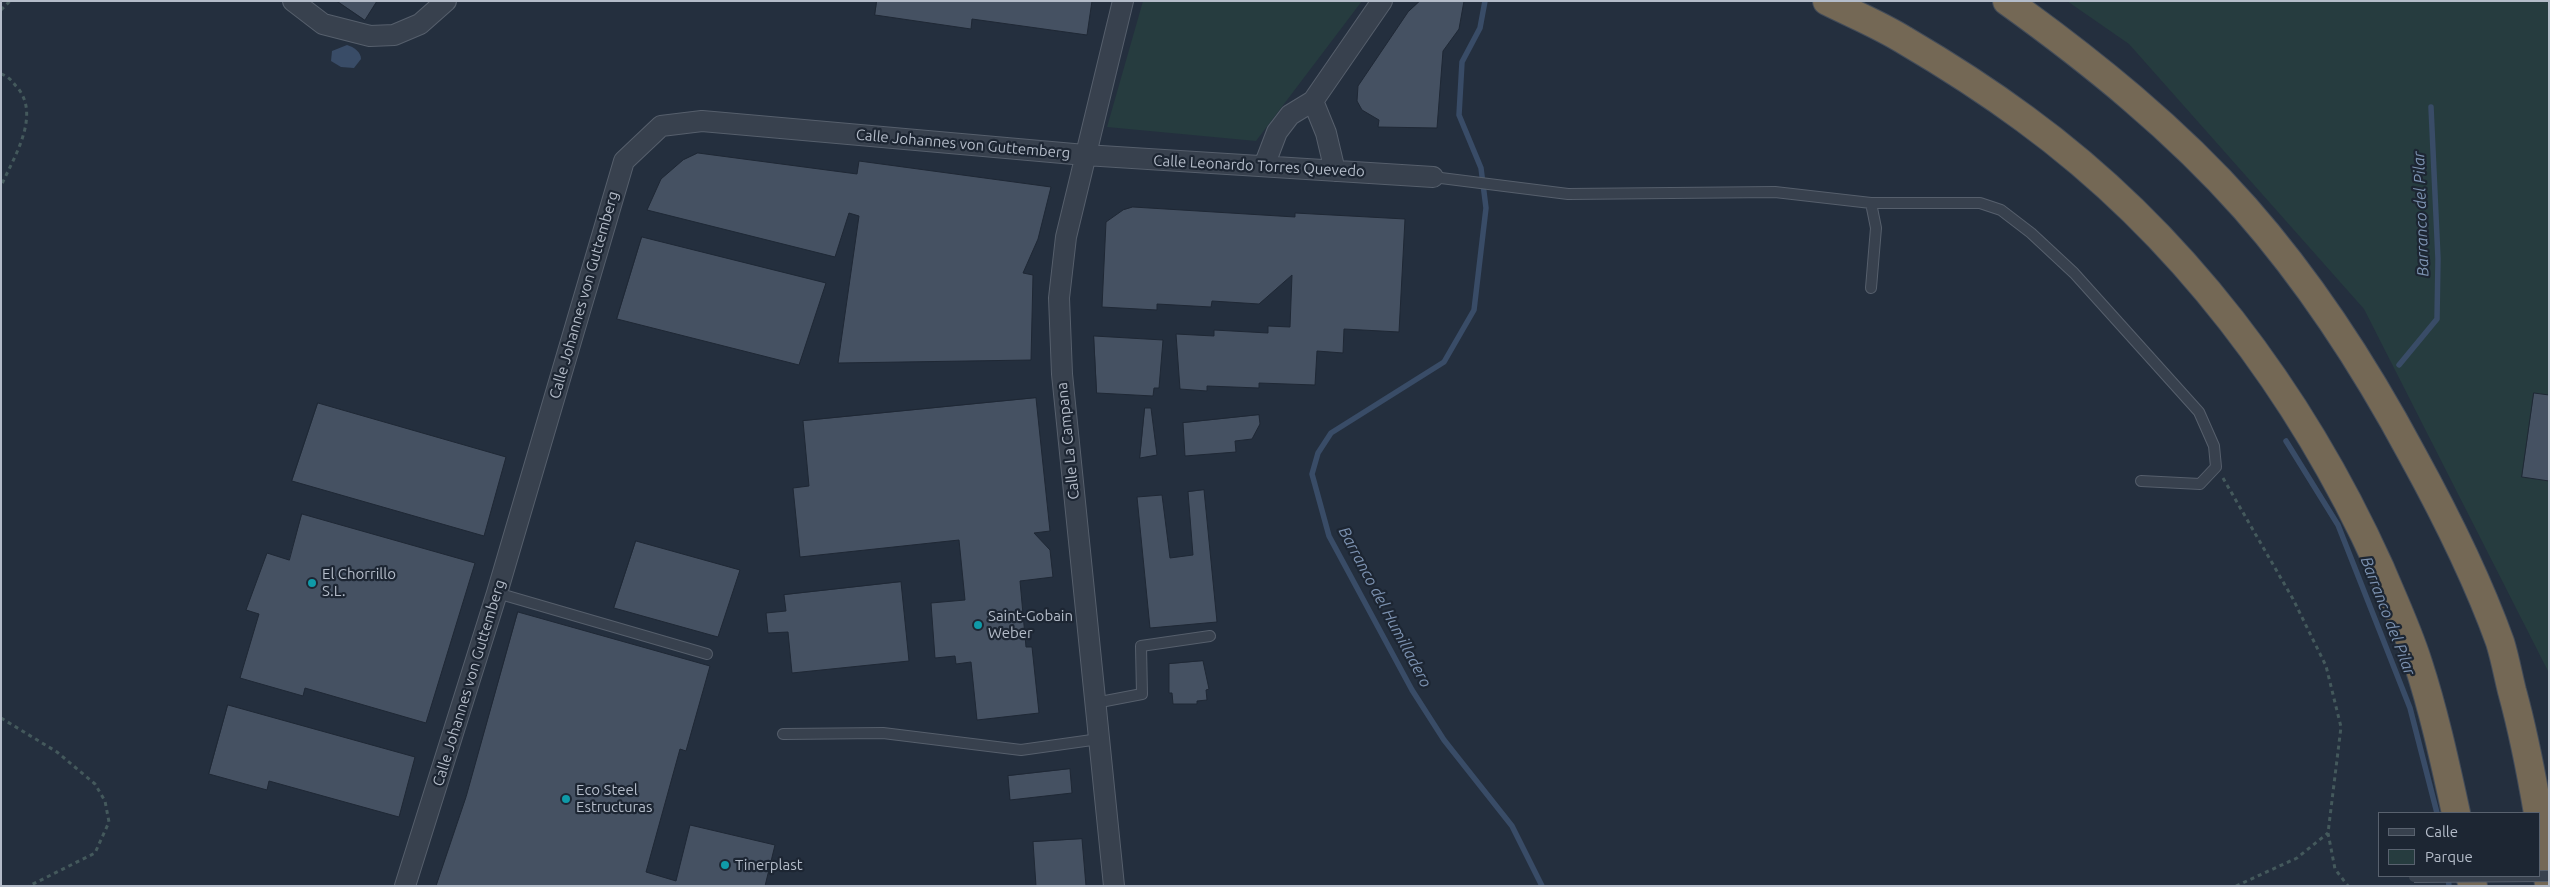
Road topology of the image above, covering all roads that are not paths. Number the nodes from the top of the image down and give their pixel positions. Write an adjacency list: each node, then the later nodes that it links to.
1 (293, 1): 2 (street)
2 (446, 1)
3 (1124, 1): 8 (street, Calle La Campana)
4 (1382, 1): 7 (street)
5 (1827, 1): 23 (highway)
6 (2007, 1): 21 (highway)
7 (1313, 101): 9 (street); 10 (street)
8 (1085, 155): 9 (street, Calle Leonardo Torres Quevedo); 15 (street, Calle Johannes von Guttemberg); 18 (street, Calle La Campana)
9 (1264, 166): 10 (street, Calle Leonardo Torres Quevedo)
10 (1335, 171): 11 (street, Calle Leonardo Torres Quevedo)
11 (1433, 177): 12 (lane)
12 (1871, 204): 13 (lane); 14 (lane)
13 (1871, 288)
14 (2141, 482)
15 (497, 593): 17 (lane); 27 (street, Calle Johannes von Guttemberg)
16 (1210, 636): 18 (lane)
17 (706, 654)
18 (1095, 703): 20 (street, Calle La Campana)
19 (783, 734): 20 (lane)
20 (1099, 739): 28 (street, Calle La Campana)
21 (2526, 747): 22 (highway); 24 (highway)
22 (2549, 808)
23 (2456, 812)
24 (2539, 812)
25 (2540, 821): 26 (highway)
26 (2549, 884)
27 (406, 886)
28 (1114, 886)

